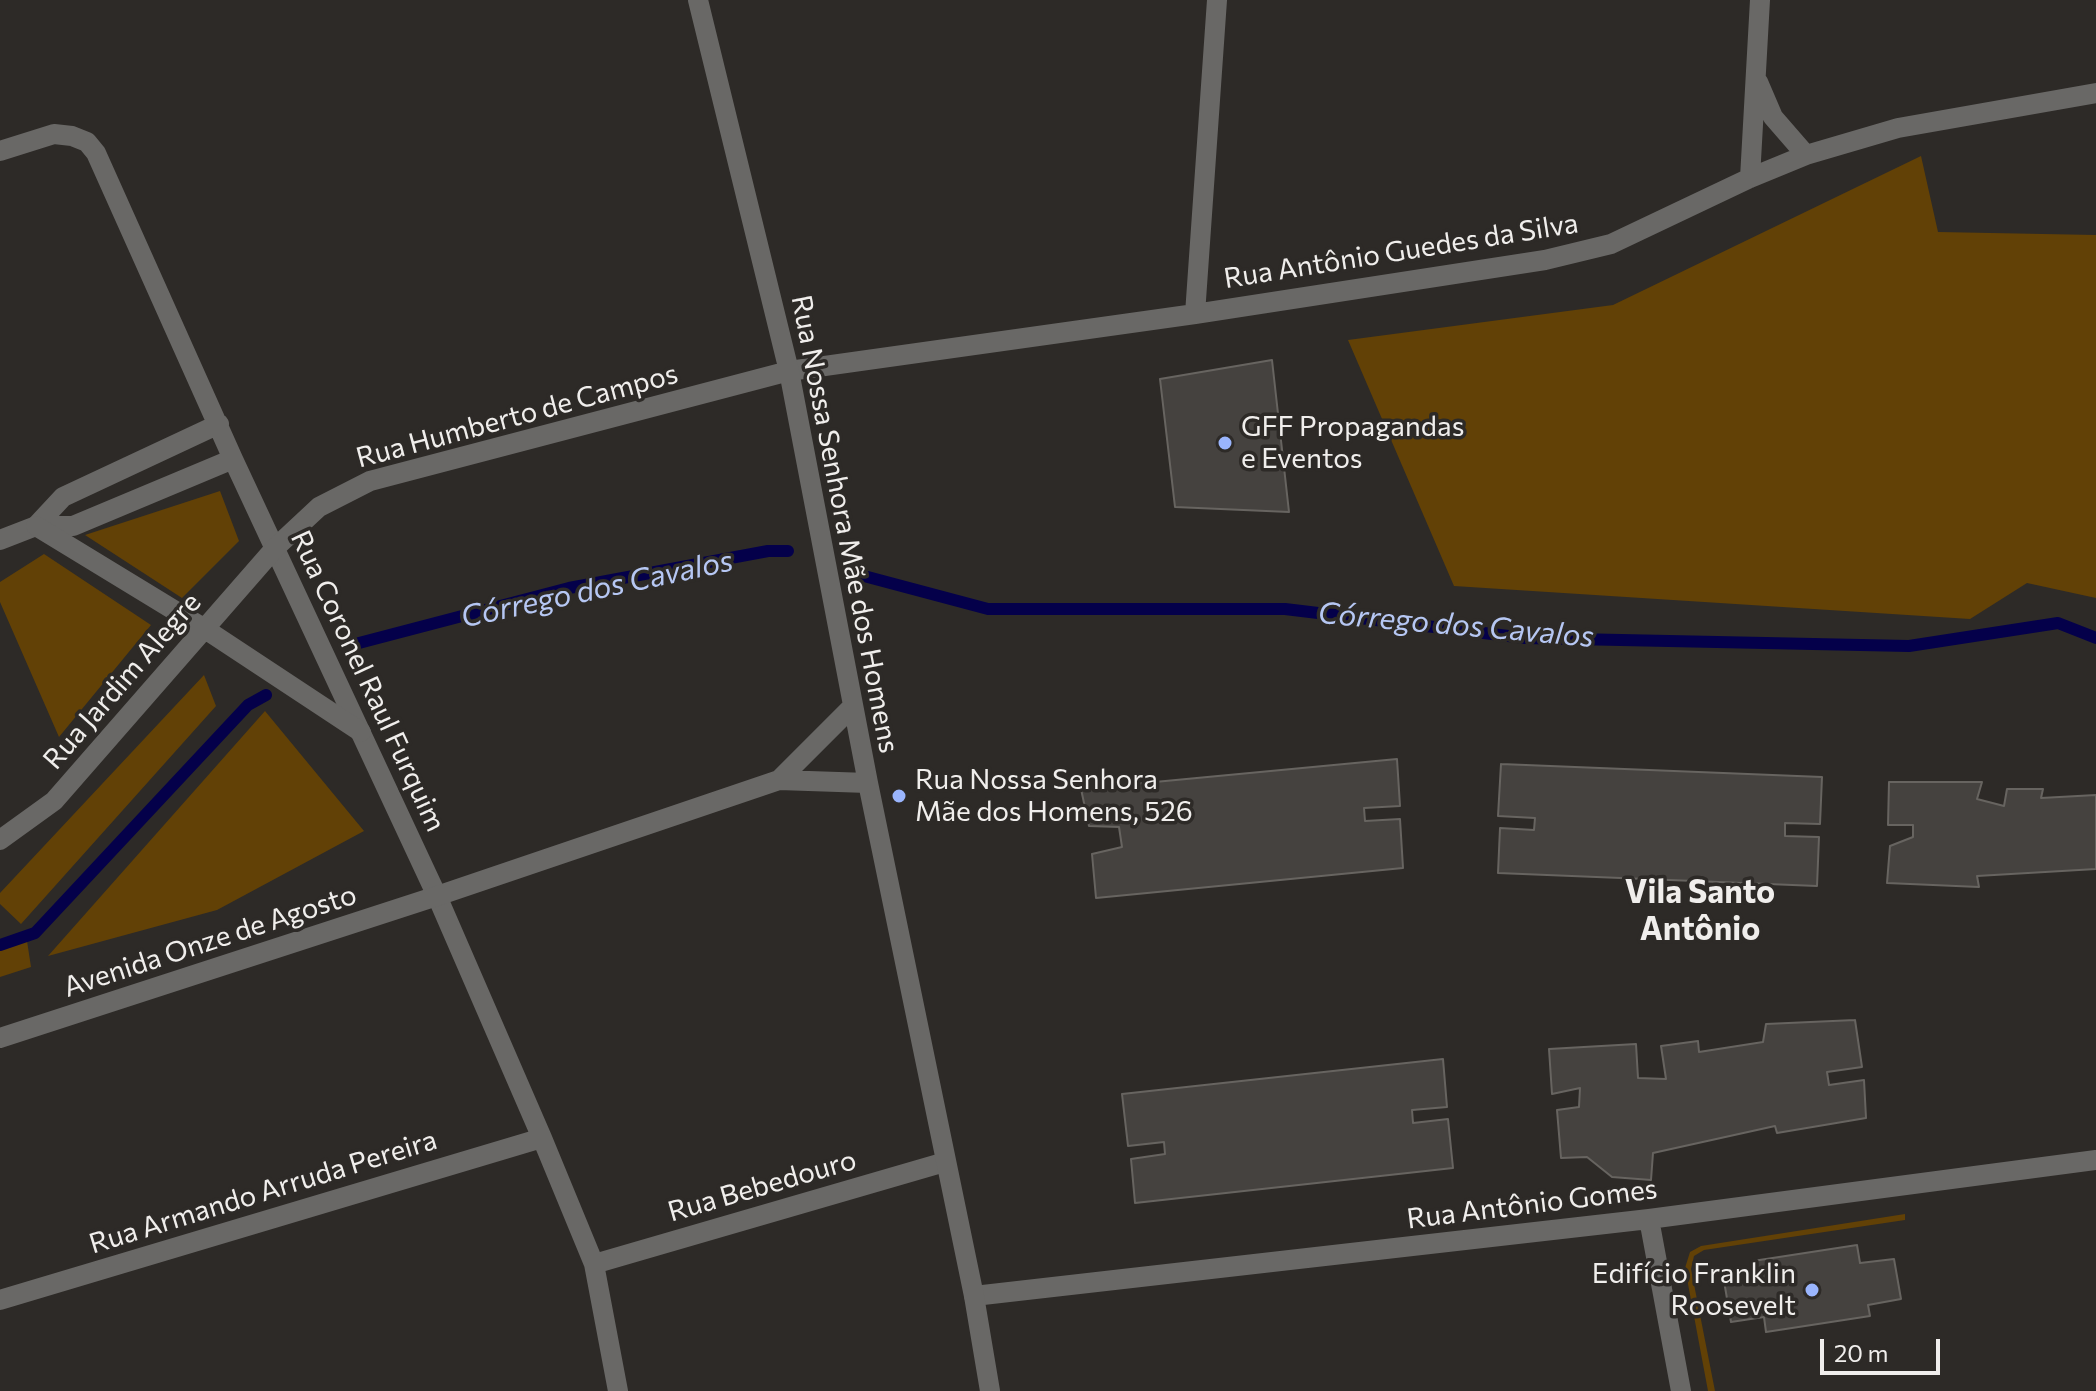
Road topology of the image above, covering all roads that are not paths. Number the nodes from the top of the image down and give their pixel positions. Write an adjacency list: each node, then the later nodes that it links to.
1 (698, 0): 10 (street, Rua Nossa Senhora Mãe dos Homens)
2 (1217, 0): 9 (street)
3 (1760, 0): 4 (street)
4 (1755, 74): 7 (street); 8 (street)
5 (2096, 93): 7 (street, Rua Antônio Guedes da Silva)
6 (0, 151): 11 (street, Rua Coronel Raul Furquim)
7 (1806, 155): 8 (street, Rua Antônio Guedes da Silva)
8 (1750, 178): 9 (street, Rua Antônio Guedes da Silva)
9 (1195, 314): 10 (street, Rua Antônio Guedes da Silva)
10 (789, 371): 15 (street, Rua Humberto de Campos); 17 (street, Rua Nossa Senhora Mãe dos Homens)
11 (219, 424): 12 (street, Rua Coronel Raul Furquim); 13 (street)
12 (233, 459): 13 (street); 15 (street, Rua Coronel Raul Furquim)
13 (36, 526): 14 (street); 16 (street)
14 (0, 540)
15 (275, 548): 16 (street, Rua Jardim Alegre); 18 (street, Rua Coronel Raul Furquim)
16 (205, 629): 18 (street); 21 (street, Rua Jardim Alegre)
17 (853, 706): 19 (street); 20 (street, Rua Nossa Senhora Mãe dos Homens)
18 (361, 732): 22 (street, Rua Coronel Raul Furquim)
19 (779, 780): 20 (street); 22 (street, Avenida Onze de Agosto)
20 (868, 783): 26 (street, Rua Nossa Senhora Mãe dos Homens)
21 (0, 840)
22 (437, 896): 23 (street, Avenida Onze de Agosto); 24 (street, Rua Coronel Raul Furquim)
23 (0, 1038)
24 (542, 1138): 28 (street, Rua Coronel Raul Furquim); 30 (street, Rua Armando Arruda Pereira)
25 (2096, 1160): 27 (street, Rua Antônio Gomes)
26 (945, 1162): 28 (street, Rua Bebedouro); 29 (street, Rua Nossa Senhora Mãe dos Homens)
27 (1649, 1219): 29 (street, Rua Antônio Gomes); 33 (street)
28 (594, 1264): 31 (street, Rua Coronel Raul Furquim)
29 (974, 1296): 32 (street, Rua Nossa Senhora Mãe dos Homens)
30 (0, 1300)
31 (618, 1391)
32 (990, 1391)
33 (1681, 1391)

